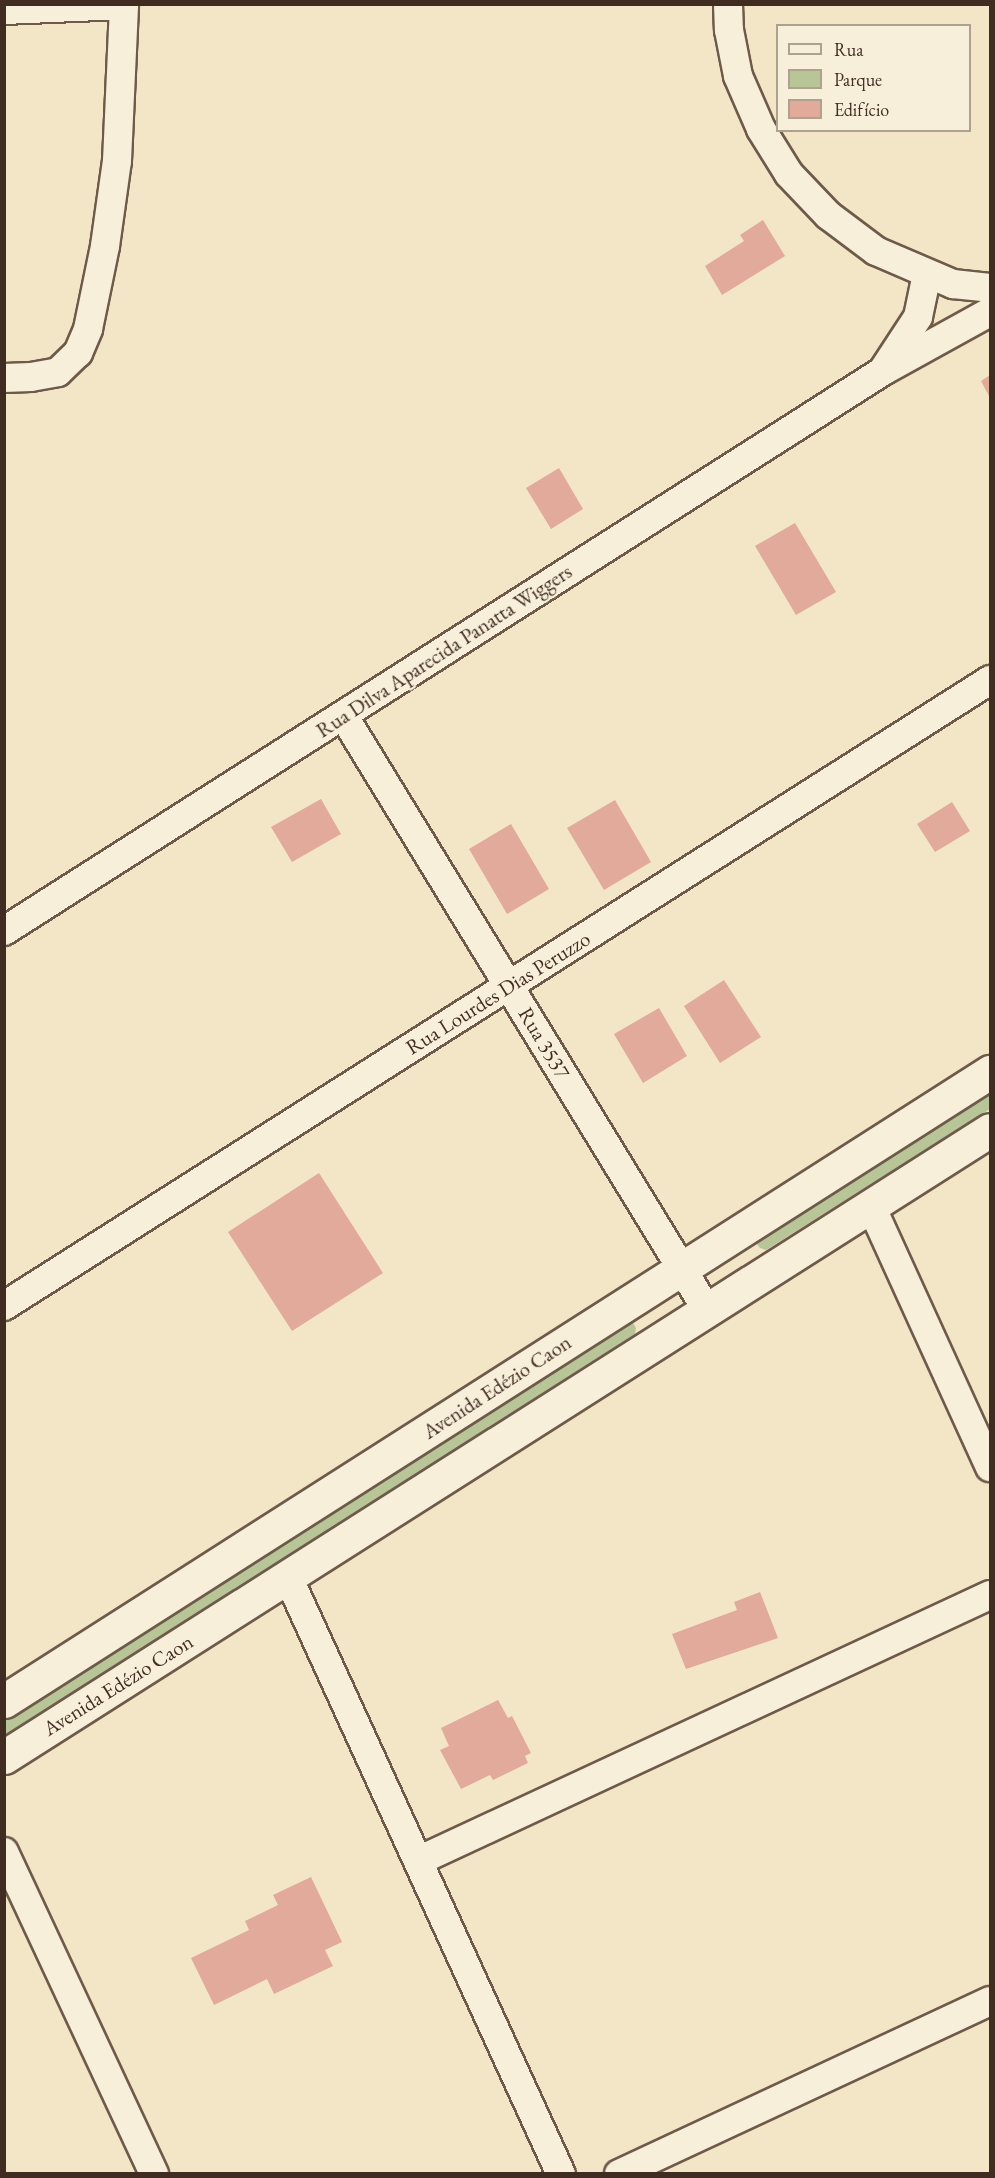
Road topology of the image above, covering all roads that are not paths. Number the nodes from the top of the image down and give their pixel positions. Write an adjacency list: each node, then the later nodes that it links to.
1 (728, 4): 4 (street)
2 (124, 5): 3 (street); 8 (street)
3 (4, 10)
4 (927, 274): 5 (street); 7 (street, Rua Dilva Aparecida Panatta Wiggers)
5 (990, 288)
6 (990, 312): 7 (street, Rua Dilva Aparecida Panatta Wiggers)
7 (883, 370): 10 (street, Rua Dilva Aparecida Panatta Wiggers)
8 (4, 378)
9 (990, 680): 12 (street, Rua Lourdes Dias Peruzzo)
10 (343, 715): 11 (street, Rua Dilva Aparecida Panatta Wiggers); 12 (street, Rua 3537)
11 (4, 931)
12 (509, 986): 16 (street, Rua 3537); 17 (street, Rua Lourdes Dias Peruzzo)
13 (990, 1072): 16 (main road, Avenida Edézio Caon)
14 (990, 1130): 15 (main road, Avenida Edézio Caon)
15 (870, 1206): 18 (main road, Avenida Edézio Caon); 19 (street)
16 (683, 1269): 18 (street, Rua 3537); 22 (main road, Avenida Edézio Caon)
17 (4, 1306)
18 (708, 1310): 20 (main road, Avenida Edézio Caon)
19 (990, 1467)
20 (288, 1577): 23 (main road, Avenida Edézio Caon); 25 (street)
21 (990, 1595): 25 (street)
22 (4, 1701)
23 (4, 1757)
24 (4, 1852): 27 (street)
25 (418, 1861): 28 (street)
26 (990, 2001): 29 (street)
27 (154, 2174)
28 (561, 2174)
29 (620, 2174)

